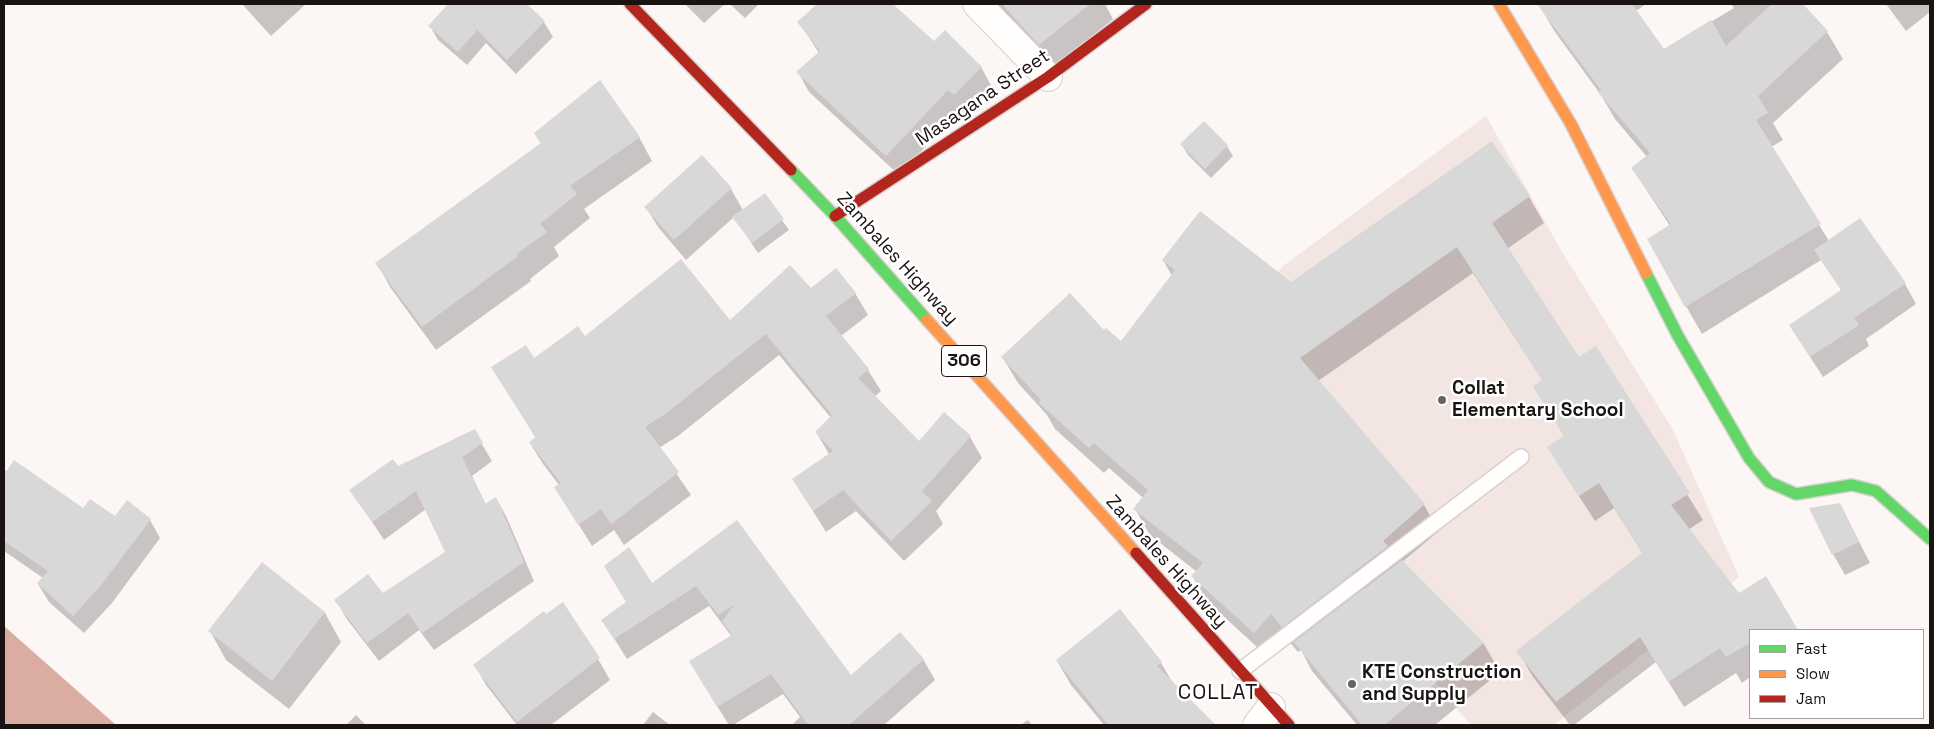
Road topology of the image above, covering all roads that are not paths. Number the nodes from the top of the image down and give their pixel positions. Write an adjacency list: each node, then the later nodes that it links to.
1 (630, 4): 6 (street, Zambales Highway / 306)
2 (977, 4): 5 (street)
3 (1146, 4): 5 (street, Masagana Street)
4 (1499, 4): 8 (street)
5 (1048, 77): 6 (street, Masagana Street)
6 (835, 216): 9 (street, Zambales Highway / 306)
7 (1520, 457): 9 (lane)
8 (1930, 539)
9 (1240, 671): 10 (street, Zambales Highway / 306)
10 (1272, 719)

